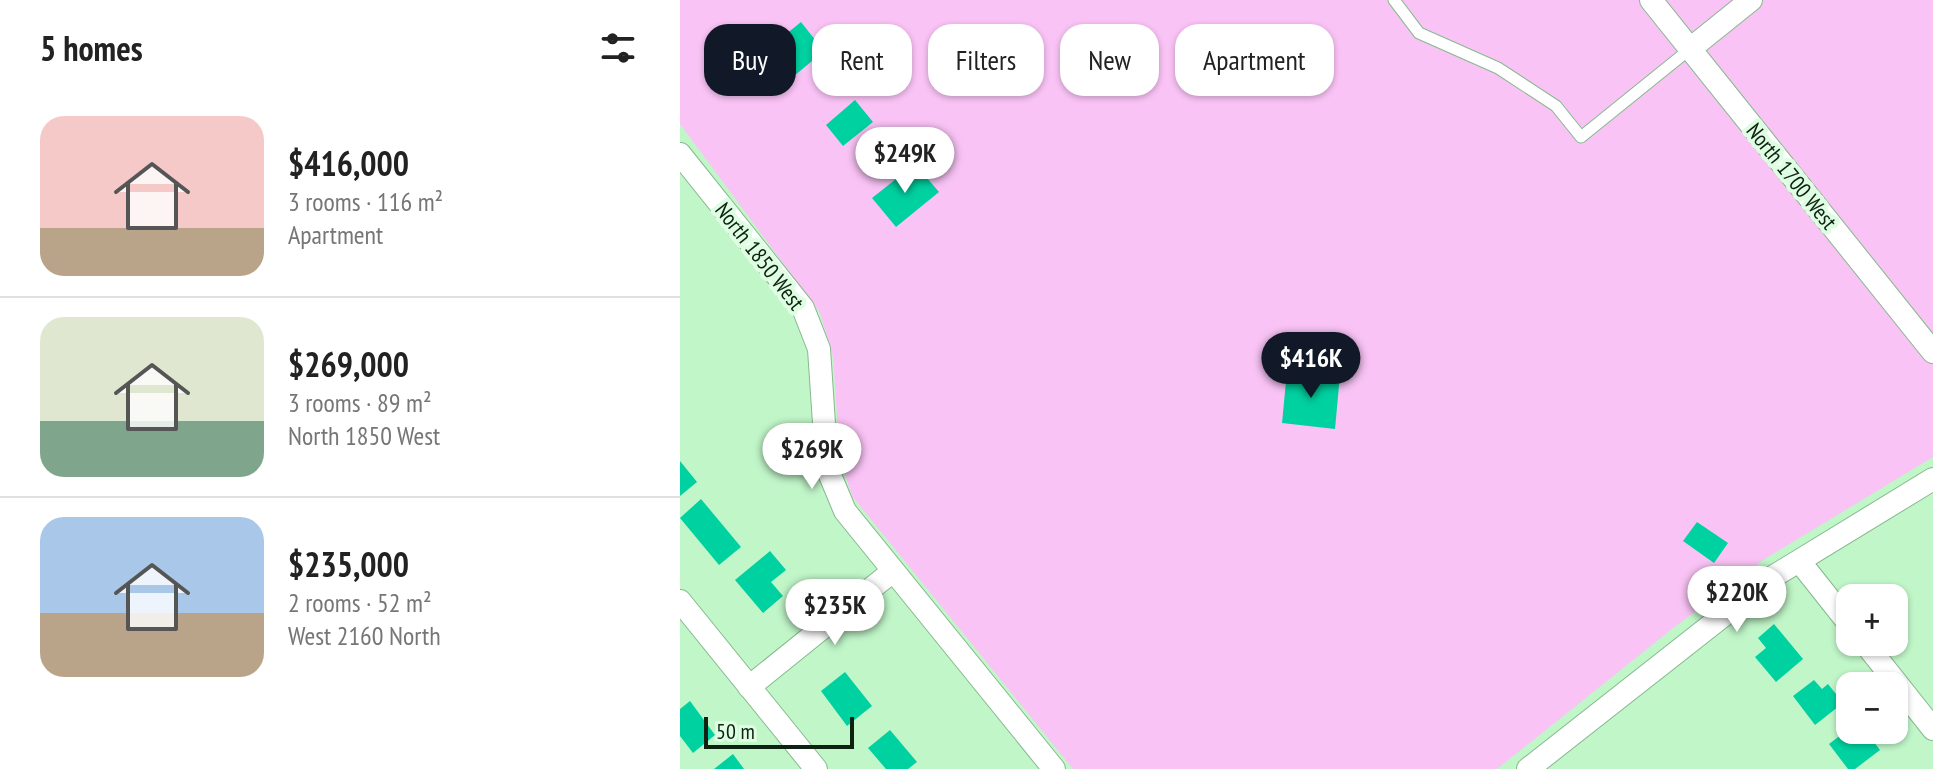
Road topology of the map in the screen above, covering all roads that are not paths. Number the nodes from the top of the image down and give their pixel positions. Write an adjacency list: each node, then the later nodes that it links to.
1 (1394, 0): 4 (lane)
2 (1651, 0): 4 (street, North 1700 West)
3 (1751, 0): 4 (street)
4 (1690, 49): 6 (street, North 1700 West)
5 (680, 154): 9 (street, North 1850 West)
6 (1933, 352)
7 (1933, 479): 8 (street)
8 (1800, 562): 11 (street); 17 (street)
9 (893, 571): 13 (street); 16 (street, North 1850 West)
10 (680, 601): 13 (street)
11 (1836, 607)
12 (1875, 656): 14 (street)
13 (749, 687): 15 (street)
14 (1933, 729)
15 (816, 769)
16 (1054, 769)
17 (1528, 769)

